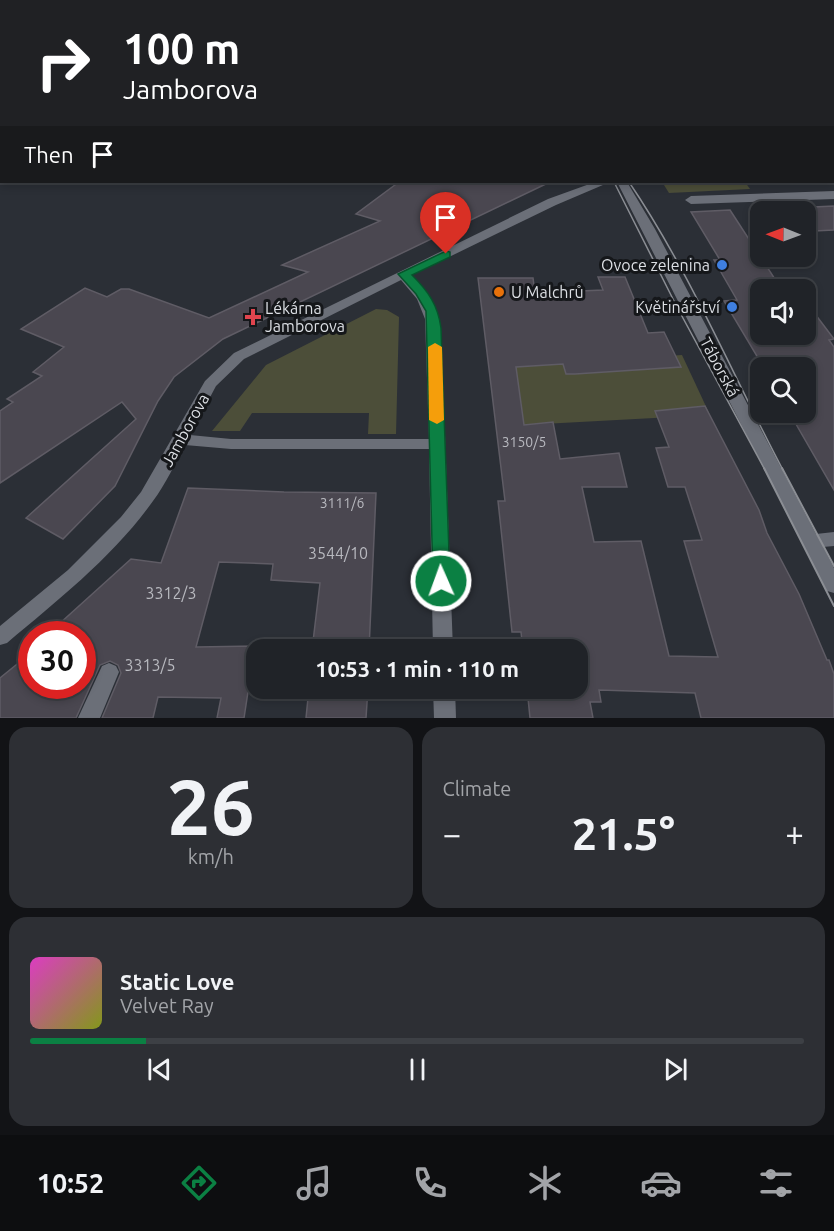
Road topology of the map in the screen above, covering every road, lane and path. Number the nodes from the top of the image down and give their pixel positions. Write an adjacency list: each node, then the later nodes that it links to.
1 (601, 183): 5 (street, Jamborova)
2 (623, 183): 9 (street, Táborská)
3 (834, 195): 4 (street)
4 (691, 200)
5 (404, 274): 6 (street, Jamborova); 7 (street)
6 (181, 439): 7 (street); 11 (street, Jamborova)
7 (437, 444): 12 (street)
8 (834, 539): 9 (street)
9 (810, 541): 10 (street, Táborská)
10 (834, 586)
11 (0, 637)
12 (443, 639)
13 (109, 672): 15 (street)
14 (444, 699): 16 (street)
15 (89, 718)
16 (445, 718)

